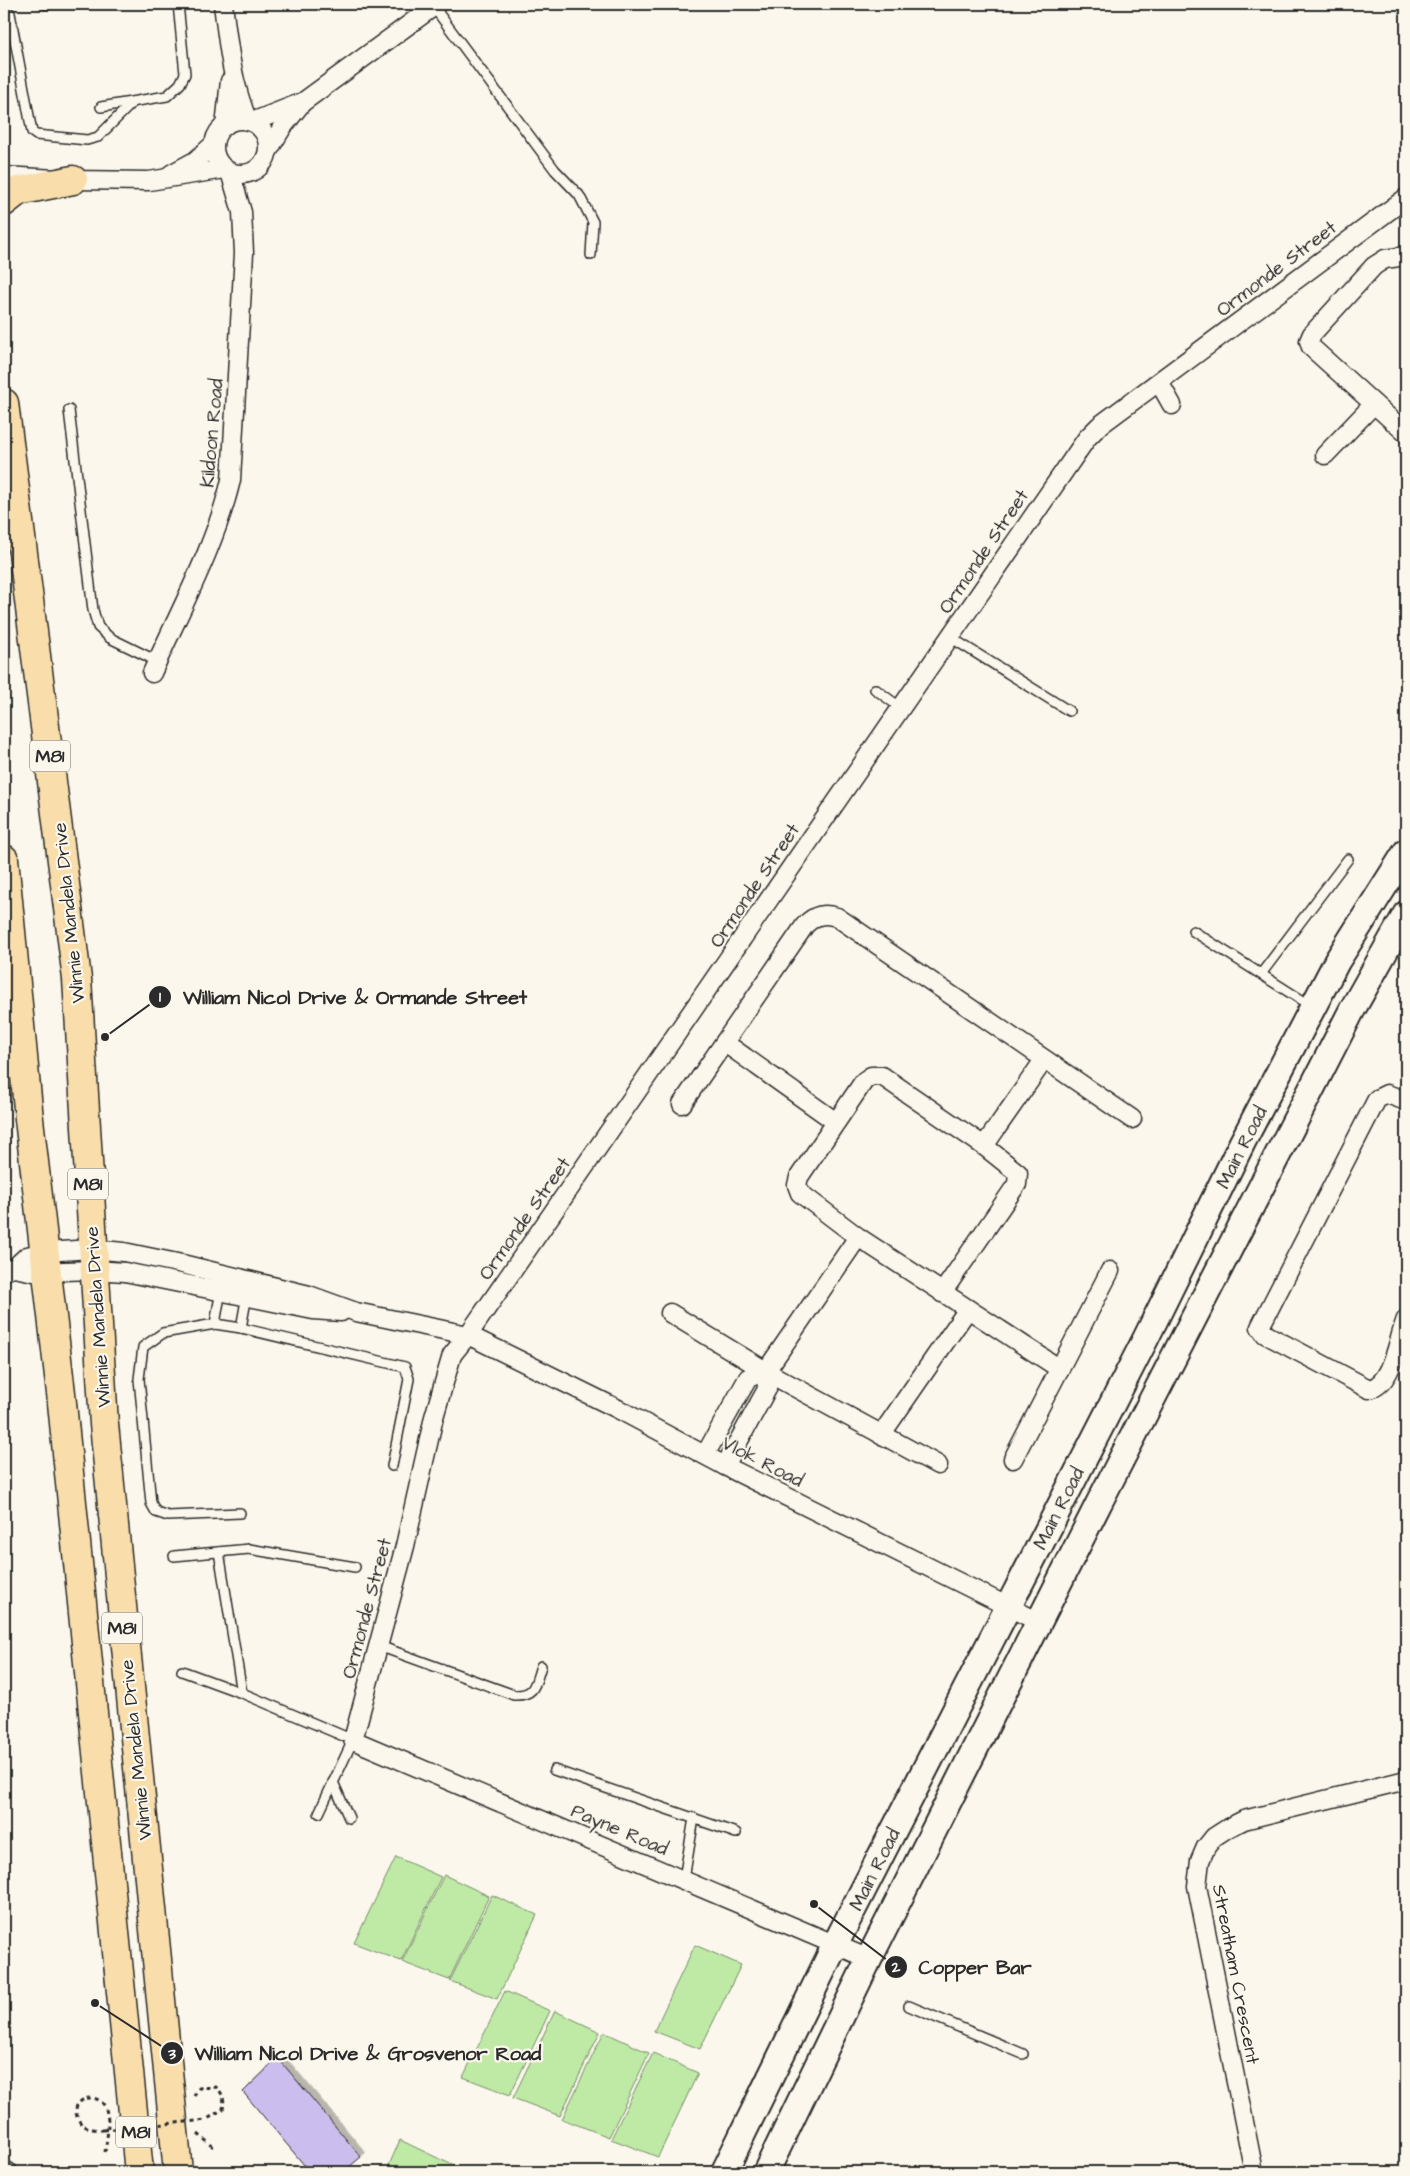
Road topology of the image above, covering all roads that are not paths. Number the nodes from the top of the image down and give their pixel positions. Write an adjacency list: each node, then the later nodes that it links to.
1 (178, 4): 6 (lane)
2 (223, 4): 5 (street)
3 (435, 5): 7 (street); 21 (lane)
4 (10, 13): 6 (lane)
5 (231, 70): 9 (street); 10 (street)
6 (133, 102): 8 (lane)
7 (303, 102): 9 (street); 12 (street)
8 (102, 107)
9 (250, 122): 10 (street); 12 (street)
10 (225, 126): 11 (street)
11 (214, 144): 13 (street); 17 (street)
12 (268, 151): 14 (street)
13 (228, 171): 14 (street); 17 (street); 20 (street, Kildoon Road)
14 (254, 171): 20 (street, Kildoon Road)
15 (4, 176): 16 (street)
16 (72, 180): 17 (street); 19 (main road)
17 (149, 181)
18 (1406, 198): 23 (street, Ormonde Street)
19 (4, 202)
20 (242, 212): 31 (street, Kildoon Road)
21 (591, 255)
22 (1406, 256): 25 (street)
23 (1159, 382): 26 (street); 30 (street, Ormonde Street)
24 (4, 403): 50 (main road, Winnie Mandela Drive / M81)
25 (1374, 404): 28 (street); 29 (street)
26 (1172, 405)
27 (69, 410): 31 (lane)
28 (1406, 434)
29 (1325, 456)
30 (950, 637): 33 (street, Ormonde Street); 34 (lane)
31 (155, 667)
32 (875, 689): 33 (lane)
33 (901, 708): 62 (street, Ormonde Street)
34 (1070, 711)
35 (1406, 852): 41 (main road, Main Road)
36 (4, 859): 51 (main road, Winnie Mandela Drive / M81)
37 (1348, 859): 40 (lane)
38 (1406, 914): 76 (main road, Main Road)
39 (1193, 931): 40 (lane)
40 (1261, 974): 41 (lane)
41 (1314, 1008): 75 (main road, Main Road)
42 (725, 1043): 43 (street); 45 (street); 47 (street)
43 (1044, 1060): 46 (street); 48 (street)
44 (1406, 1101): 59 (street)
45 (682, 1104)
46 (1132, 1119)
47 (836, 1122): 48 (street); 49 (street)
48 (984, 1146): 56 (street)
49 (858, 1237): 56 (street); 64 (street)
50 (93, 1259): 51 (street); 54 (street); 98 (main road, Winnie Mandela Drive / M81)
51 (46, 1262): 52 (street); 94 (main road, Winnie Mandela Drive / M81)
52 (9, 1269)
53 (1110, 1271): 63 (street)
54 (223, 1282): 55 (street); 60 (lane)
55 (249, 1288): 61 (lane); 62 (street, Vlok Road)
56 (942, 1293): 57 (street)
57 (968, 1309): 63 (street); 65 (street)
58 (670, 1313): 64 (street)
59 (1406, 1319)
60 (215, 1324): 61 (lane); 71 (lane)
61 (241, 1328): 69 (lane)
62 (468, 1335): 66 (street, Vlok Road); 77 (street, Ormonde Street)
63 (1060, 1369): 67 (street)
64 (766, 1371): 65 (street); 66 (street); 70 (street)
65 (881, 1435): 68 (street)
66 (705, 1455): 70 (street, Vlok Road)
67 (1013, 1459)
68 (938, 1465)
69 (392, 1466)
70 (725, 1466): 75 (street, Vlok Road)
71 (240, 1513)
72 (219, 1552): 73 (lane); 74 (lane); 80 (lane)
73 (174, 1556)
74 (355, 1568)
75 (1007, 1606): 76 (street, Vlok Road); 90 (main road, Main Road)
76 (1039, 1622): 91 (main road, Main Road)
77 (379, 1646): 78 (lane); 81 (street, Ormonde Street)
78 (541, 1666)
79 (182, 1671): 80 (lane)
80 (242, 1693): 81 (lane)
81 (353, 1740): 84 (lane); 89 (street, Payne Road)
82 (554, 1770): 87 (lane)
83 (1406, 1780): 101 (street, Streatham Crescent)
84 (333, 1782): 85 (lane); 86 (lane)
85 (319, 1813)
86 (349, 1818)
87 (694, 1818): 88 (lane); 89 (lane)
88 (736, 1833)
89 (684, 1880): 90 (street, Payne Road)
90 (836, 1943): 91 (street, Payne Road); 99 (main road, Main Road)
91 (869, 1959): 100 (main road, Main Road)
92 (909, 2006): 93 (lane)
93 (1022, 2054)
94 (138, 2159): 95 (main road)
95 (113, 2162)
96 (4, 2170): 97 (street)
97 (8, 2172)
98 (178, 2172)
99 (724, 2172)
100 (766, 2172)
101 (1254, 2172)

